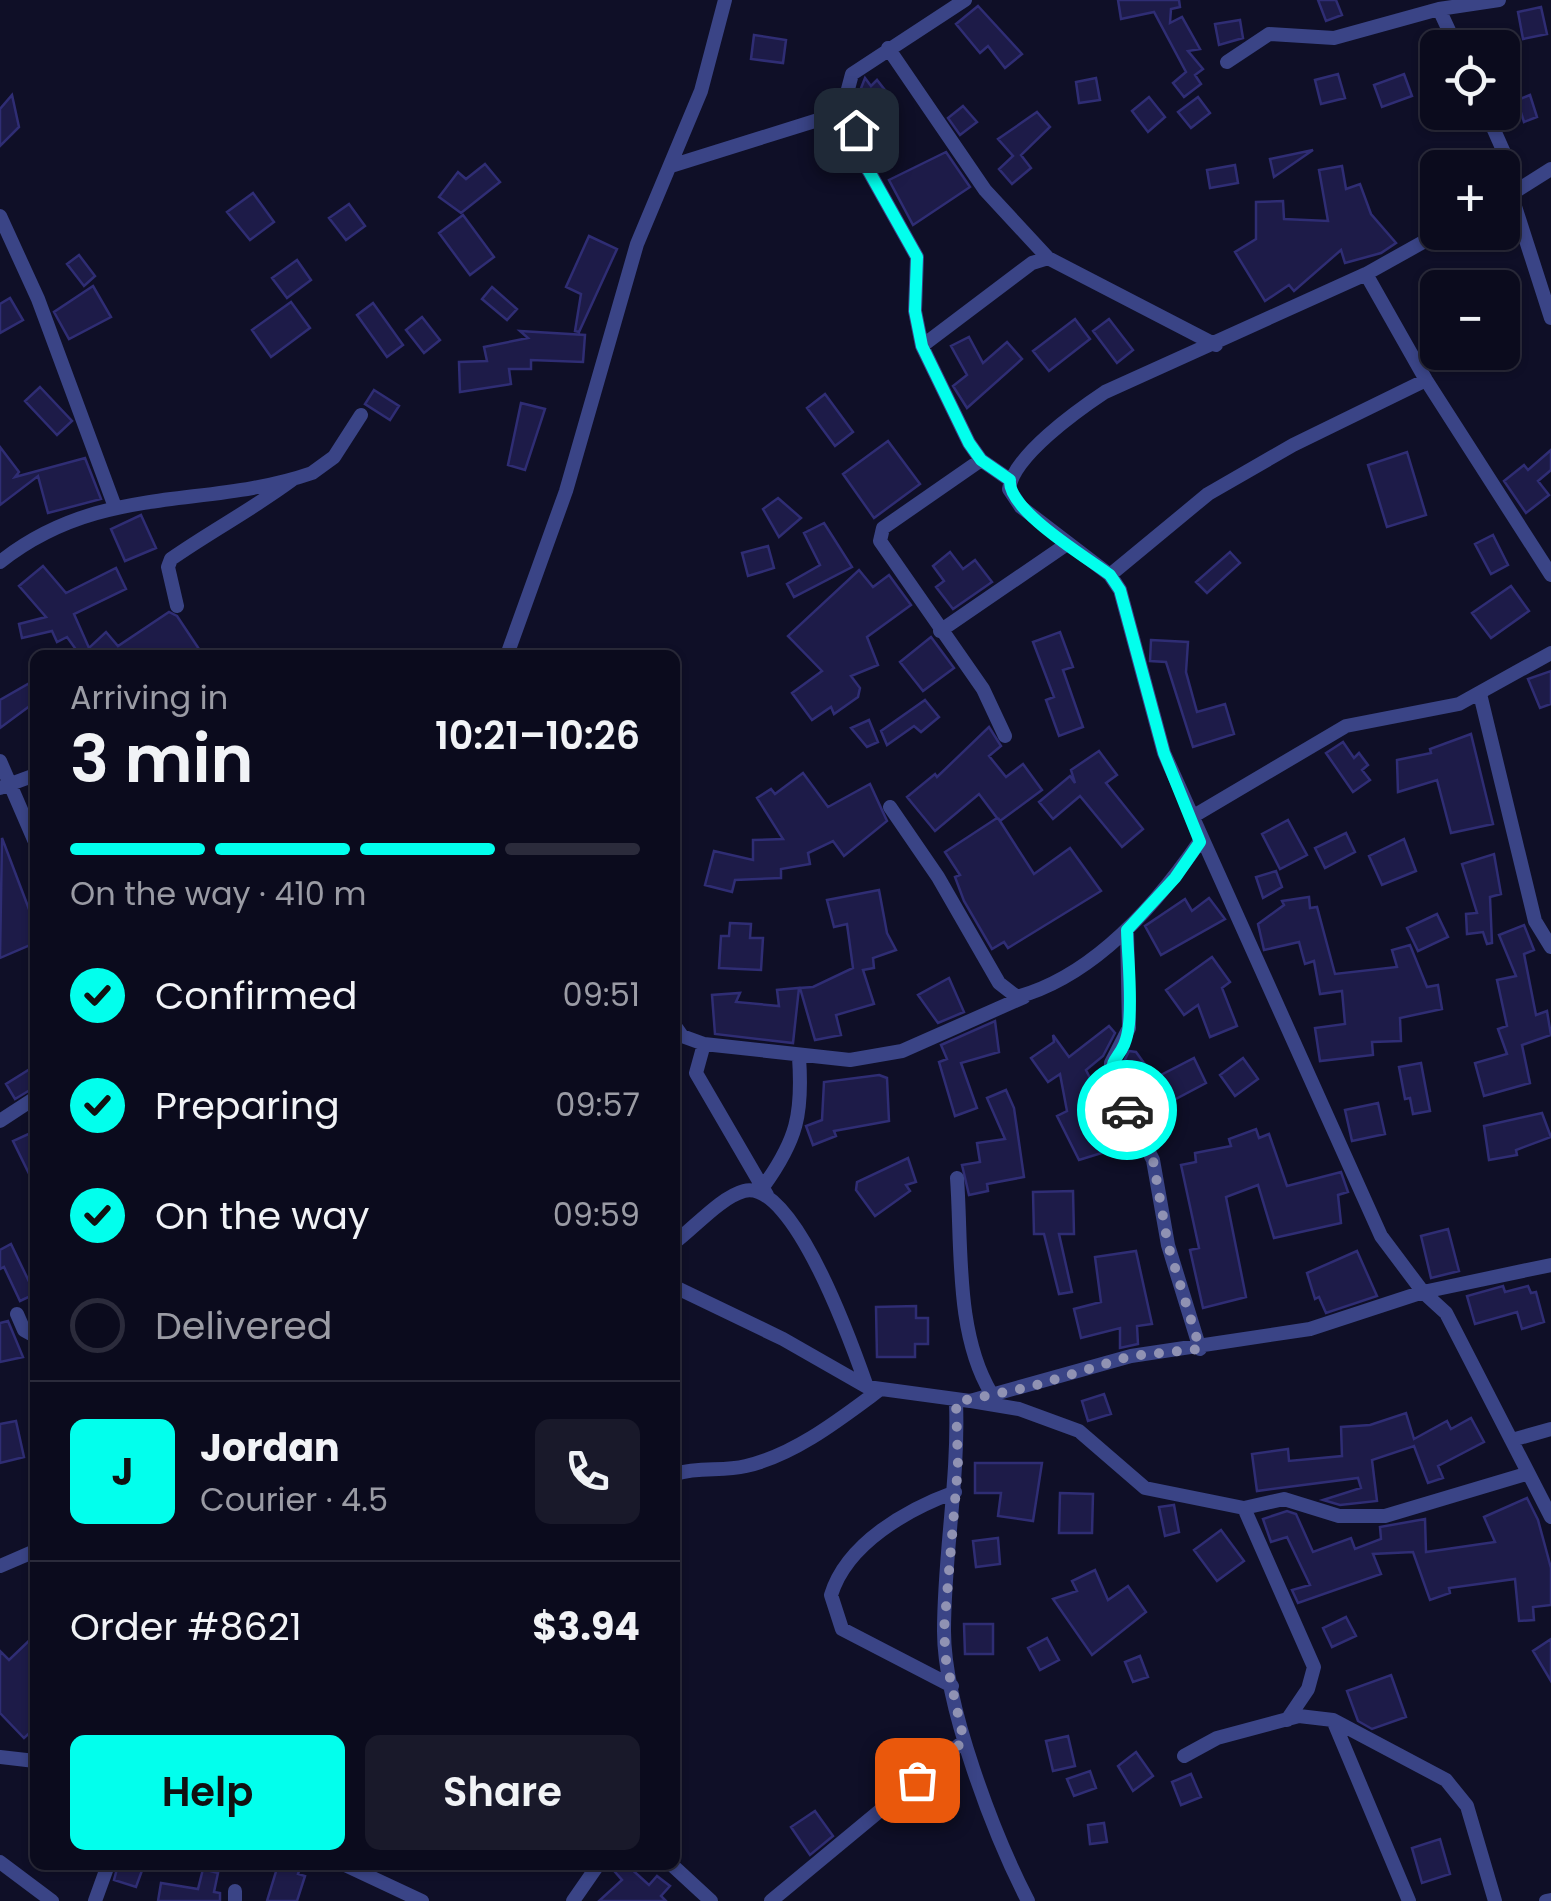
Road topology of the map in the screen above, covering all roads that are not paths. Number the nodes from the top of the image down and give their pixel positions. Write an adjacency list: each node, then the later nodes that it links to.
1 (725, 0): 9 (street)
2 (965, 0): 6 (street)
3 (1498, 0): 4 (street)
4 (1439, 9): 5 (street); 7 (street)
5 (1449, 30)
6 (888, 48): 8 (street); 15 (street)
7 (1227, 62)
8 (846, 93): 9 (street); 19 (street)
9 (674, 165): 32 (street)
10 (1551, 168): 11 (street)
11 (1520, 188)
12 (0, 216): 25 (street)
13 (1520, 232): 17 (street)
14 (1420, 244): 16 (street)
15 (1048, 258): 18 (street); 19 (street)
16 (1366, 274): 18 (street); 20 (street)
17 (1551, 318)
18 (1216, 345): 24 (street)
19 (922, 346): 22 (street)
20 (1426, 380): 28 (street); 29 (street)
21 (361, 415): 23 (street)
22 (981, 460): 24 (street); 31 (street)
23 (293, 480): 25 (street); 30 (street)
24 (1010, 480): 26 (street)
25 (116, 507): 27 (street)
26 (1067, 544): 28 (street); 31 (street)
27 (0, 562)
28 (1110, 575): 40 (street)
29 (1551, 576)
30 (177, 606)
31 (940, 632): 35 (street)
32 (510, 650)
33 (1551, 653): 34 (street)
34 (1480, 694): 40 (street); 44 (street)
35 (1005, 736)
36 (0, 761): 38 (street)
37 (30, 777): 38 (street)
38 (5, 787): 41 (street)
39 (890, 807): 45 (street)
40 (1192, 817): 42 (street)
41 (30, 833)
42 (1200, 842): 43 (street); 56 (street)
43 (1127, 930): 45 (street); 59 (street)
44 (1551, 947)
45 (1032, 993): 48 (street)
46 (680, 1033): 47 (street)
47 (704, 1044): 48 (street); 52 (street)
48 (798, 1057): 52 (street)
49 (30, 1101): 50 (street)
50 (0, 1121)
51 (957, 1178): 61 (street)
52 (766, 1191): 53 (street); 60 (street)
53 (680, 1238)
54 (1551, 1265): 56 (street)
55 (680, 1289): 60 (street)
56 (1423, 1292): 59 (street); 64 (street)
57 (16, 1314): 58 (street)
58 (30, 1333)
59 (1200, 1349): 61 (street)
60 (872, 1389): 62 (street); 65 (street)
61 (991, 1393): 62 (street)
62 (963, 1401): 67 (street); 68 (street)
63 (1551, 1429): 64 (street)
64 (1512, 1440): 66 (street)
65 (680, 1473)
66 (1526, 1474): 68 (street); 69 (street)
67 (955, 1492): 72 (street); 72 (street)
68 (1244, 1508): 73 (street)
69 (1551, 1516)
70 (30, 1553): 71 (street)
71 (0, 1566)
72 (952, 1686): 75 (street)
73 (1286, 1720): 74 (street); 76 (street)
74 (1333, 1720): 91 (street); 92 (street)
75 (964, 1741): 89 (street); 90 (street)
76 (1184, 1756)
77 (0, 1757): 78 (street)
78 (30, 1760)
79 (0, 1862): 84 (street)
80 (106, 1870): 85 (street)
81 (356, 1870): 86 (street)
82 (595, 1870): 87 (street)
83 (677, 1870): 88 (street)
84 (52, 1901)
85 (95, 1901)
86 (422, 1901)
87 (574, 1901)
88 (711, 1901)
89 (771, 1901)
90 (1028, 1901)
91 (1409, 1901)
92 (1496, 1901)

